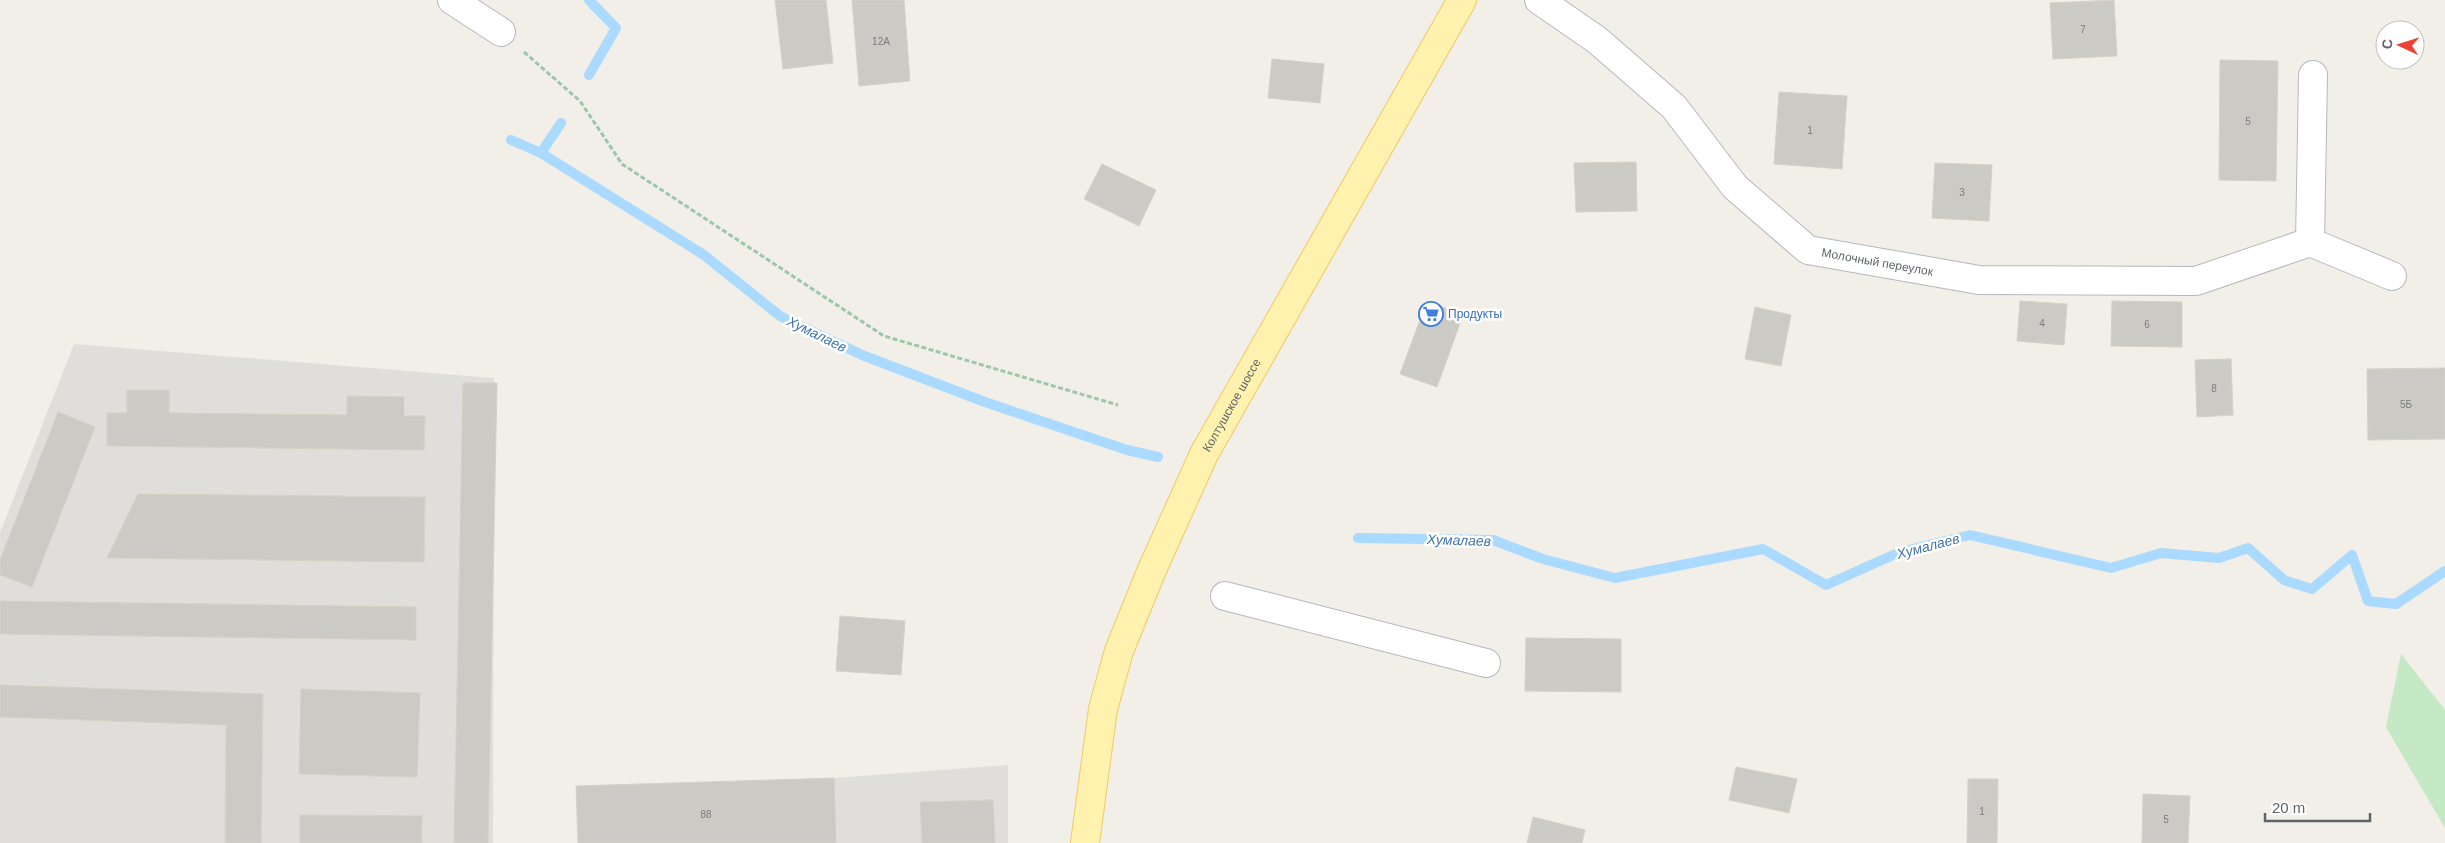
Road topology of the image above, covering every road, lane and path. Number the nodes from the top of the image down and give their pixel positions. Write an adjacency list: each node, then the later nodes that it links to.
1 (452, 0): 4 (street)
2 (1462, 0): 11 (main road, Колтушское шоссе)
3 (1539, 0): 6 (street, Молочный переулок)
4 (501, 32): 8 (path)
5 (2313, 75): 6 (street)
6 (2310, 242): 7 (street)
7 (2392, 276)
8 (1118, 405)
9 (1225, 596): 10 (street)
10 (1486, 663)
11 (1085, 843)

